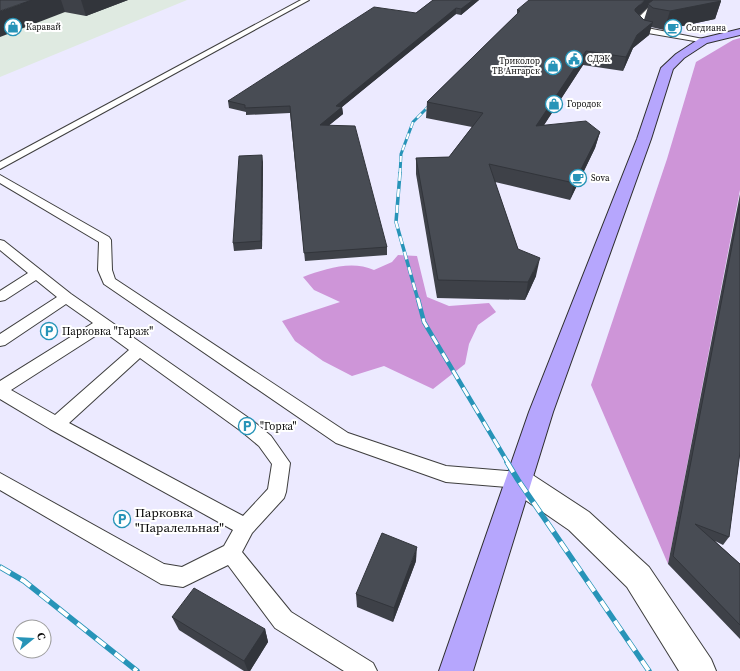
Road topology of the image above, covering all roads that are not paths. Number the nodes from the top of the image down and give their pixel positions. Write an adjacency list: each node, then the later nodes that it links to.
1 (306, 0): 5 (lane)
2 (660, 0): 4 (lane)
3 (740, 32): 4 (street)
4 (703, 41): 16 (street)
5 (0, 166)
6 (0, 178): 16 (lane)
7 (0, 244): 8 (lane)
8 (36, 274): 9 (lane); 10 (lane)
9 (0, 297)
10 (66, 297): 11 (lane); 12 (lane)
11 (104, 323): 13 (lane); 14 (lane)
12 (0, 341)
13 (140, 349): 15 (lane); 18 (lane)
14 (0, 390): 15 (lane)
15 (56, 424): 18 (lane)
16 (518, 480): 21 (street); 22 (street)
17 (0, 481): 19 (lane)
18 (245, 528): 19 (lane)
19 (231, 553): 20 (lane)
20 (366, 671)
21 (456, 671)
22 (699, 671)

